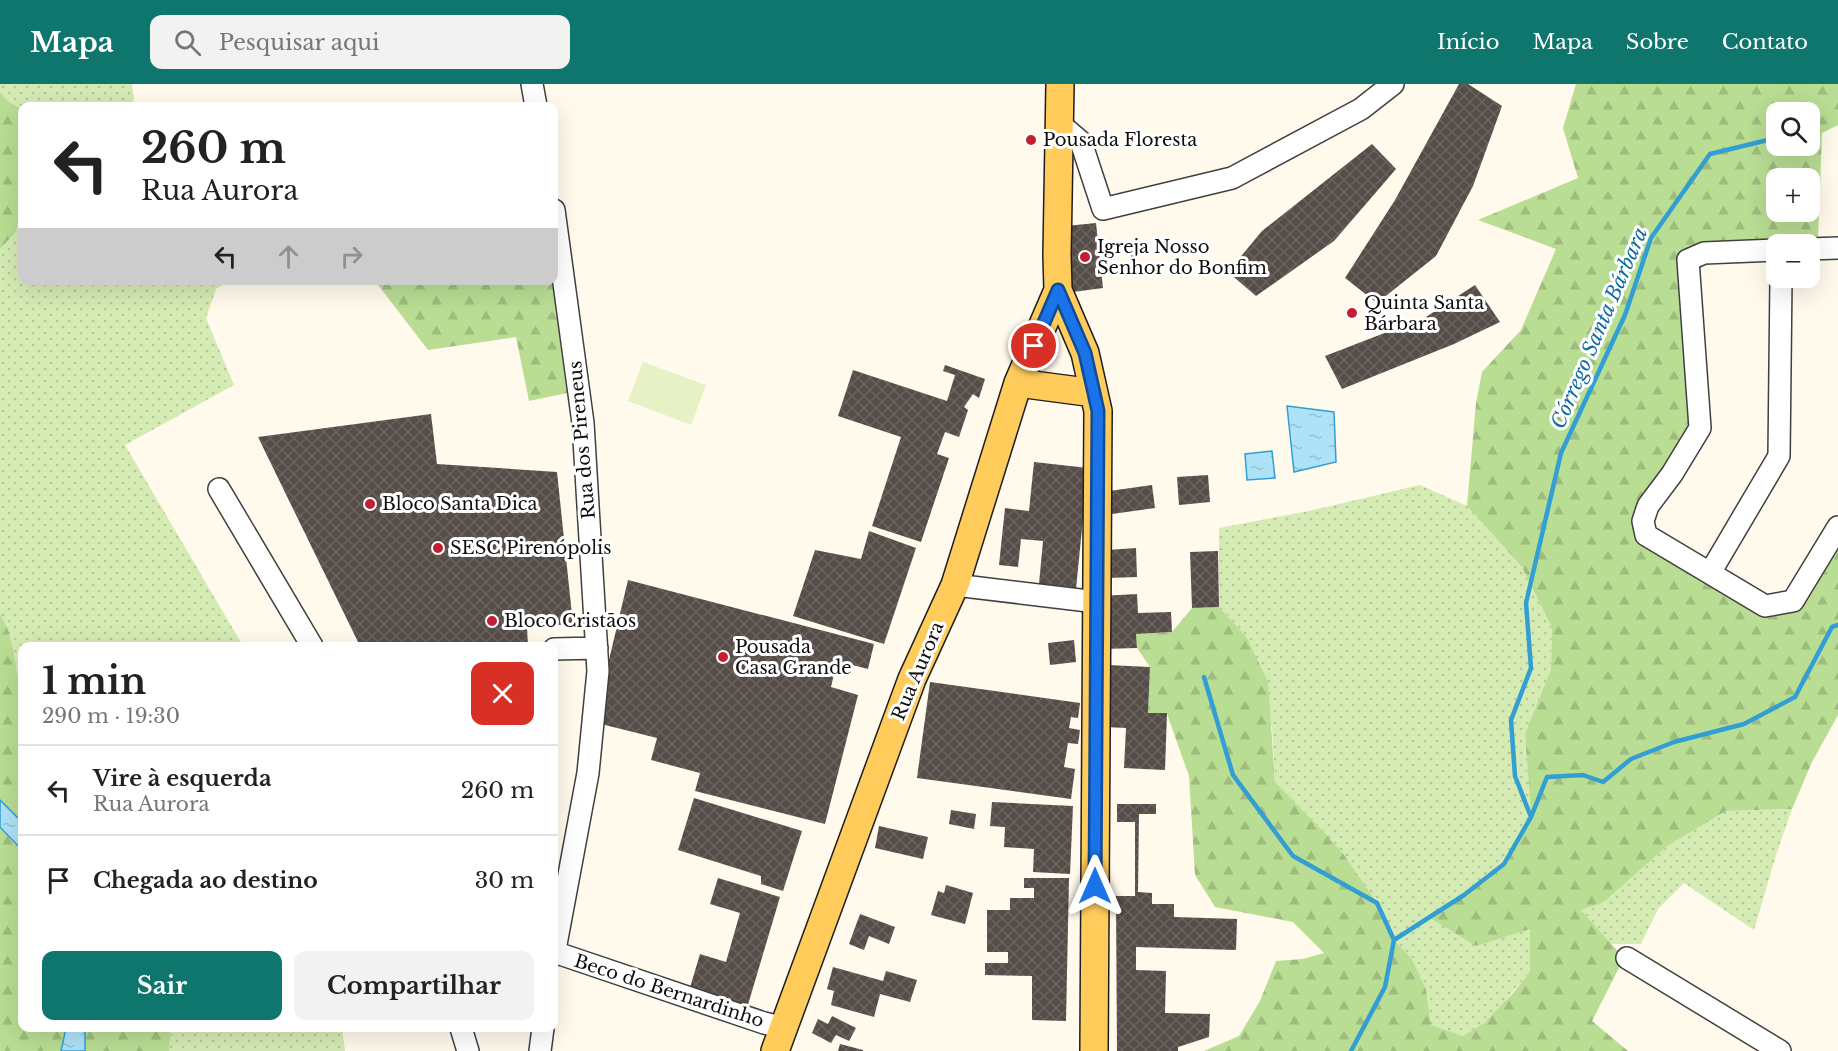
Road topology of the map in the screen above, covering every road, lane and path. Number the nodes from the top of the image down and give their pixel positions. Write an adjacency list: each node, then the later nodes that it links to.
1 (532, 84): 4 (street)
2 (1060, 84): 5 (main road)
3 (1394, 84): 5 (street)
4 (535, 102)
5 (1061, 125): 11 (main road)
6 (558, 239): 20 (street, Rua dos Pireneus)
7 (1838, 248): 8 (street)
8 (1820, 249)
9 (1766, 250): 16 (street)
10 (1781, 288): 16 (street)
11 (1058, 290): 12 (main road, Rua Aurora); 13 (main road)
12 (1018, 383): 13 (main road); 17 (main road, Rua Aurora)
13 (1094, 393): 18 (main road)
14 (219, 489): 19 (street)
15 (1838, 527): 16 (street)
16 (1710, 573)
17 (955, 585): 18 (street); 27 (main road, Rua Aurora)
18 (1097, 602): 30 (main road)
19 (310, 642)
20 (597, 648): 21 (street); 22 (street, Rua dos Pireneus)
21 (558, 649)
22 (558, 933)
23 (558, 955): 27 (street, Beco do Bernardinho)
24 (1627, 958): 31 (street)
25 (462, 1032): 28 (street)
26 (542, 1032): 29 (street)
27 (780, 1040)
28 (468, 1051)
29 (540, 1051)
30 (1094, 1051)
31 (1780, 1051)

